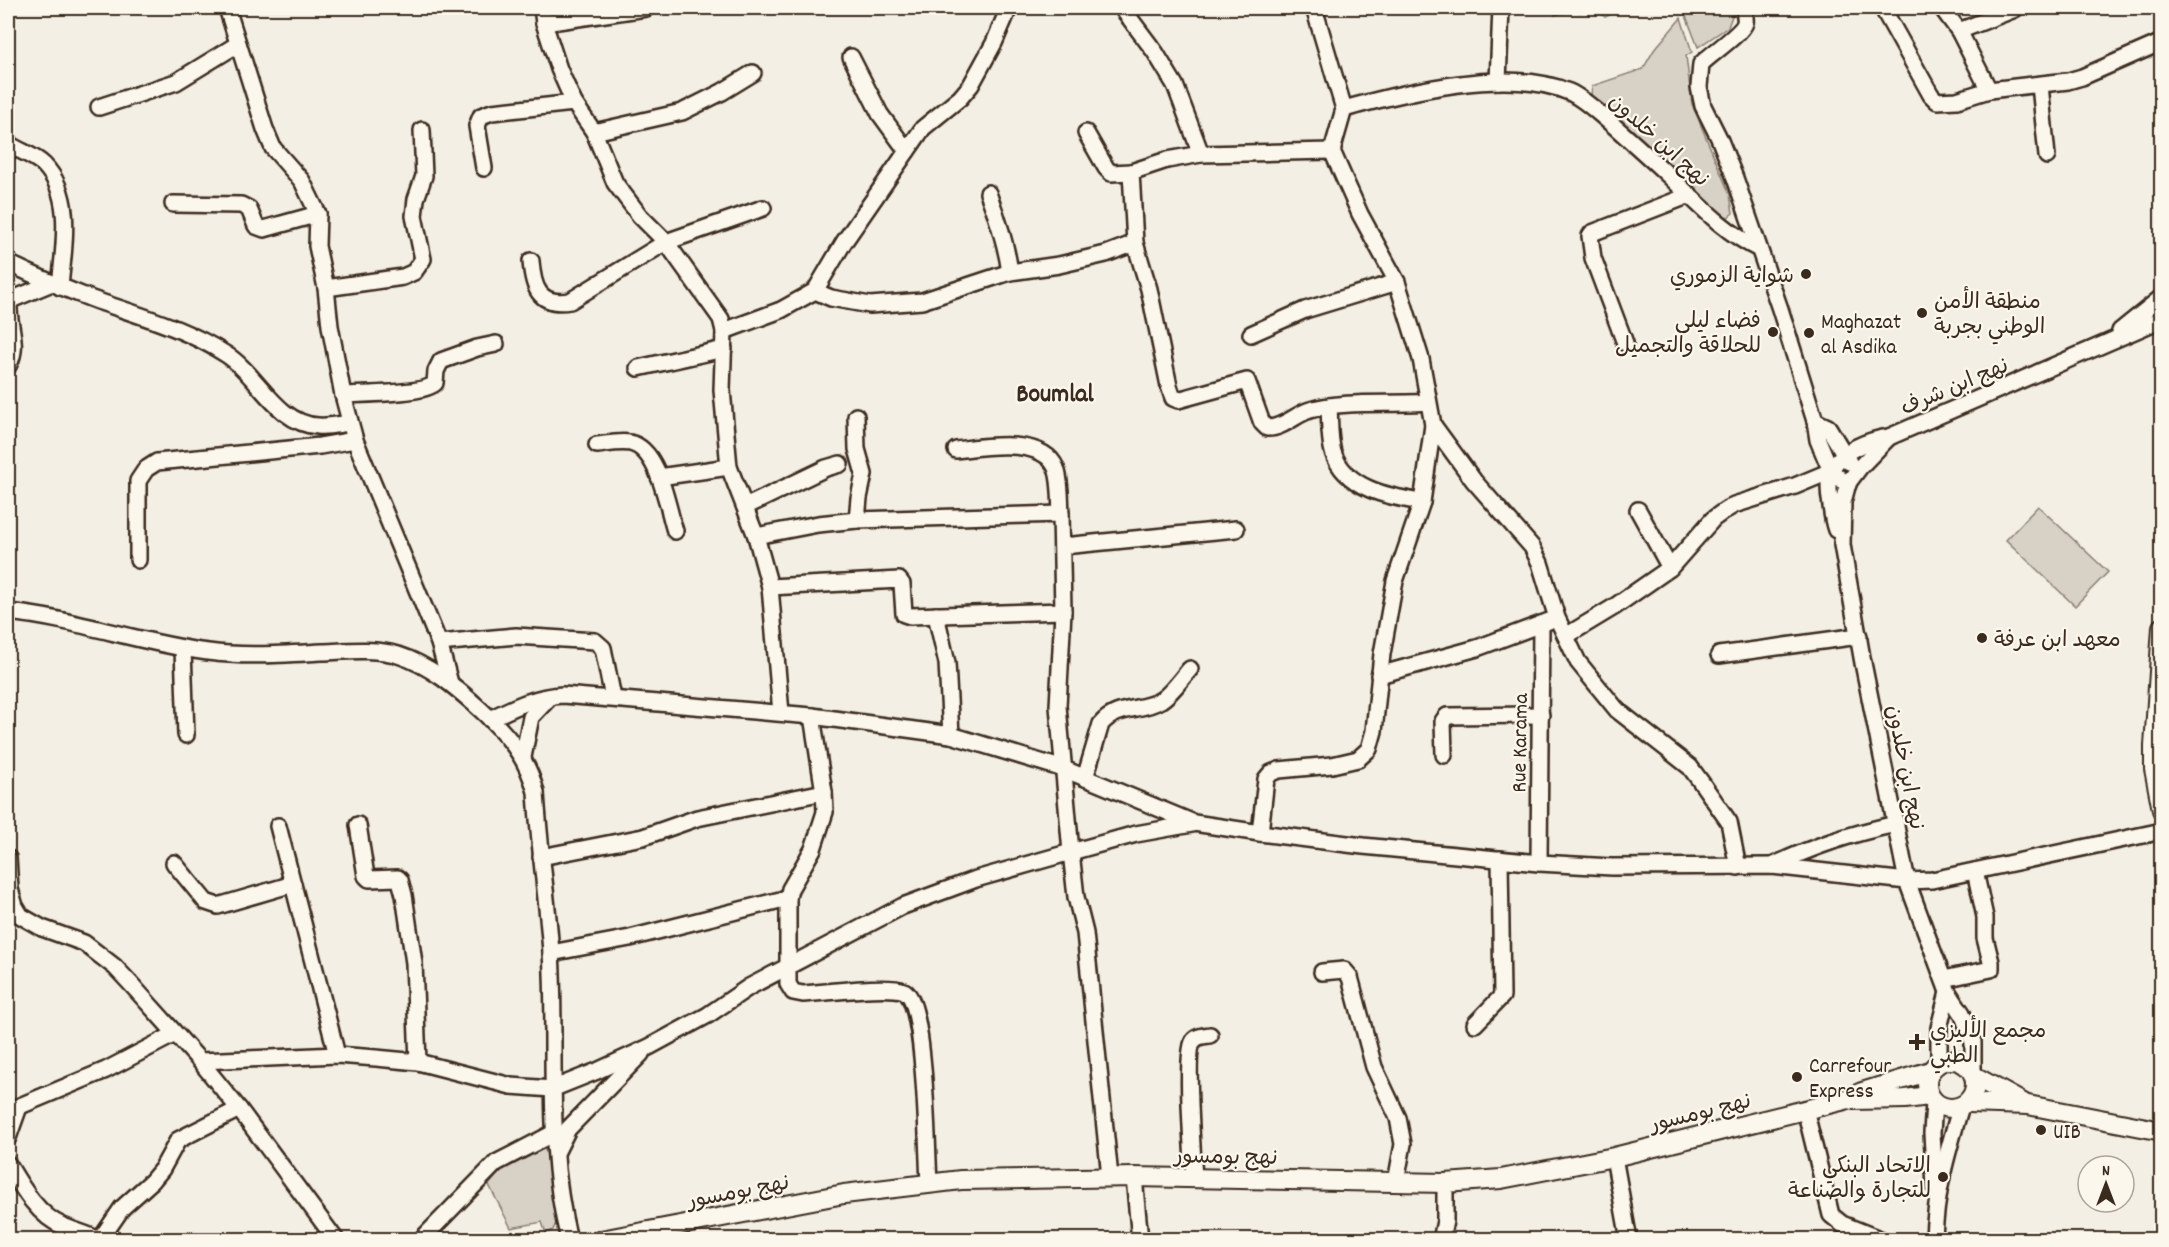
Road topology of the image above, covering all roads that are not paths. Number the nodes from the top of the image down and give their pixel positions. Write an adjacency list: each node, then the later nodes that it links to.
1 (227, 8): 14 (street)
2 (646, 8): 11 (street)
3 (1009, 8): 28 (street)
4 (1122, 8): 29 (street)
5 (1314, 8): 22 (street)
6 (1502, 8): 17 (street)
7 (1744, 8): 40 (street)
8 (1942, 8): 12 (street)
9 (1883, 9): 19 (street)
10 (2015, 9): 12 (street)
11 (543, 15): 20 (street)
12 (1959, 31): 19 (street)
13 (2162, 42): 18 (street)
14 (238, 44): 21 (street); 37 (street)
15 (851, 57): 28 (street)
16 (753, 73): 24 (street)
17 (1498, 81): 22 (street, نهج ابن خلدون); 34 (street, نهج ابن خلدون)
18 (2040, 85): 19 (street); 30 (street)
19 (1989, 90)
20 (574, 104): 24 (street); 31 (street)
21 (99, 108)
22 (1344, 109): 27 (street)
23 (422, 130): 46 (street)
24 (594, 132): 38 (street)
25 (1086, 133): 32 (street)
26 (12, 147): 45 (street)
27 (1332, 150): 29 (street); 44 (street)
28 (907, 151): 47 (street)
29 (1201, 154): 32 (street)
30 (2047, 156)
31 (484, 168)
32 (1131, 172): 39 (street)
33 (988, 193): 43 (street)
34 (1690, 195): 40 (street, نهج ابن خلدون); 52 (street)
35 (173, 204): 37 (street)
36 (763, 208): 38 (street)
37 (318, 214): 46 (street)
38 (666, 242): 41 (street); 50 (street)
39 (1135, 243): 43 (street); 60 (street)
40 (1759, 249): 62 (street, نهج ابن خلدون)
41 (531, 261)
42 (8, 263): 45 (street)
43 (1010, 272): 47 (street)
44 (1397, 282): 51 (street); 59 (street)
45 (56, 285): 56 (street); 63 (street)
46 (326, 288): 58 (street)
47 (815, 291): 50 (street)
48 (2162, 297): 54 (street, نهج ابن شرف)
49 (2162, 319): 54 (street, نهج ابن شرف)
50 (724, 331): 55 (street)
51 (1251, 334)
52 (1624, 343)
53 (495, 344): 58 (street)
54 (2104, 345): 65 (street, نهج ابن شرف)
55 (724, 349): 57 (street); 71 (street)
56 (8, 366)
57 (638, 368)
58 (342, 395): 63 (street)
59 (1428, 402): 60 (street); 64 (street)
60 (1329, 406): 76 (street)
61 (856, 416): 80 (street)
62 (1815, 421): 69 (street, نهج ابن خلدون); 72 (street, نهج ابن خلدون)
63 (350, 423): 66 (street)
64 (1433, 425): 76 (street); 92 (street)
65 (1888, 438): 69 (street, نهج ابن شرف); 73 (street, نهج ابن شرف)
66 (355, 440): 86 (street); 97 (street)
67 (597, 445): 74 (street)
68 (956, 450): 79 (street)
69 (1845, 455): 72 (street); 73 (street, نهج ابن خلدون)
70 (840, 464): 77 (street)
71 (729, 466): 74 (street); 77 (street)
72 (1831, 471): 75 (street, نهج ابن خلدون); 84 (street, نهج ابن خلدون); 87 (street)
73 (1856, 472): 75 (street, نهج ابن خلدون)
74 (659, 477): 82 (street)
75 (1848, 485): 84 (street, نهج ابن خلدون)
76 (1422, 502): 101 (street)
77 (745, 507): 83 (street)
78 (1638, 510): 87 (street)
79 (1061, 514): 80 (street); 85 (street)
80 (857, 520): 83 (street)
81 (1236, 528): 85 (street)
82 (675, 531)
83 (756, 536): 88 (street)
84 (1842, 545): 96 (street, نهج ابن خلدون)
85 (1063, 546): 89 (street)
86 (138, 560)
87 (1670, 567): 95 (street)
88 (770, 587): 91 (street); 105 (street)
89 (1063, 610): 91 (street); 113 (street)
90 (8, 612): 98 (street)
91 (936, 615): 110 (street)
92 (1557, 618): 93 (street); 95 (street)
93 (1540, 624): 101 (street); 107 (street, Rue Karama)
94 (2162, 627): 116 (main road)
95 (1566, 636): 130 (street)
96 (1859, 636): 99 (street); 118 (street, نهج ابن خلدون)
97 (439, 643): 102 (street); 104 (street)
98 (183, 649): 102 (street); 109 (street)
99 (1719, 656)
100 (1190, 669): 114 (street)
101 (1379, 675): 122 (street)
102 (450, 683): 108 (street)
103 (552, 695): 104 (street); 108 (street); 112 (street)
104 (614, 698): 105 (street)
105 (781, 713): 106 (street)
106 (812, 716): 110 (street); 115 (street)
107 (1541, 716): 111 (street); 127 (street, Rue Karama)
108 (490, 719): 112 (street)
109 (186, 735)
110 (951, 735): 113 (street)
111 (1444, 755)
112 (523, 757): 124 (street)
113 (1064, 769): 114 (street); 123 (street)
114 (1085, 778): 117 (street)
115 (824, 792): 124 (street); 134 (street)
116 (2162, 810)
117 (1194, 823): 122 (street); 123 (street)
118 (1896, 824): 129 (street); 132 (street, نهج ابن خلدون)
119 (358, 825): 145 (street)
120 (278, 826): 133 (street)
121 (2162, 831): 131 (street)
122 (1260, 833): 126 (street)
123 (1071, 852): 136 (street); 162 (street)
124 (541, 857): 135 (street)
125 (8, 858): 140 (street)
126 (1500, 859): 127 (street); 139 (street)
127 (1539, 862): 130 (street)
128 (174, 863): 133 (street)
129 (1772, 866): 130 (street); 132 (street)
130 (1738, 867)
131 (1975, 871): 132 (street); 138 (street)
132 (1907, 881): 138 (street, نهج ابن خلدون)
133 (293, 884): 143 (street)
134 (788, 898): 135 (street); 136 (street)
135 (551, 953): 148 (street)
136 (787, 967): 142 (street); 166 (street)
137 (1322, 972): 165 (street)
138 (1946, 985): 146 (street); 147 (street, نهج ابن خلدون)
139 (1475, 1024)
140 (175, 1034): 144 (street); 153 (street)
141 (1210, 1035): 164 (street)
142 (649, 1047): 148 (street); 159 (street)
143 (337, 1055): 144 (street); 145 (street)
144 (200, 1061): 154 (street)
145 (418, 1062): 148 (street)
146 (1935, 1066): 147 (main road, نهج بومسور); 149 (main road); 150 (main road, نهج بومسور)
147 (1974, 1074): 151 (main road); 152 (main road, نهج بومسور)
148 (552, 1089): 157 (street)
149 (1931, 1099): 150 (main road, نهج بومسور); 151 (main road, نهج بومسور); 168 (street)
150 (1845, 1100): 155 (main road, نهج بومسور)
151 (1964, 1105): 152 (main road, نهج بومسور); 168 (street)
152 (2028, 1105): 156 (main road, نهج بومسور)
153 (13, 1109): 158 (street)
154 (239, 1109): 169 (street); 170 (street)
155 (1805, 1109): 160 (main road, نهج بومسور); 177 (street)
156 (2160, 1130)
157 (555, 1133): 159 (street); 171 (street)
158 (8, 1138)
159 (557, 1151): 172 (street)
160 (1614, 1157): 167 (main road, نهج بومسور); 176 (street)
161 (8, 1164): 169 (street)
162 (1110, 1177): 163 (main road, نهج بومسور); 166 (main road, نهج بومسور)
163 (1134, 1177): 164 (main road, نهج بومسور); 174 (street)
164 (1194, 1179): 165 (main road, نهج بومسور)
165 (1396, 1182): 167 (main road, نهج بومسور)
166 (929, 1183): 173 (main road, نهج بومسور)
167 (1446, 1183): 175 (street)
168 (1936, 1202): 178 (street)
169 (99, 1239)
170 (336, 1239)
171 (421, 1239)
172 (569, 1239)
173 (601, 1239)
174 (1140, 1239)
175 (1441, 1239)
176 (1629, 1239)
177 (1882, 1239)
178 (1934, 1239)

